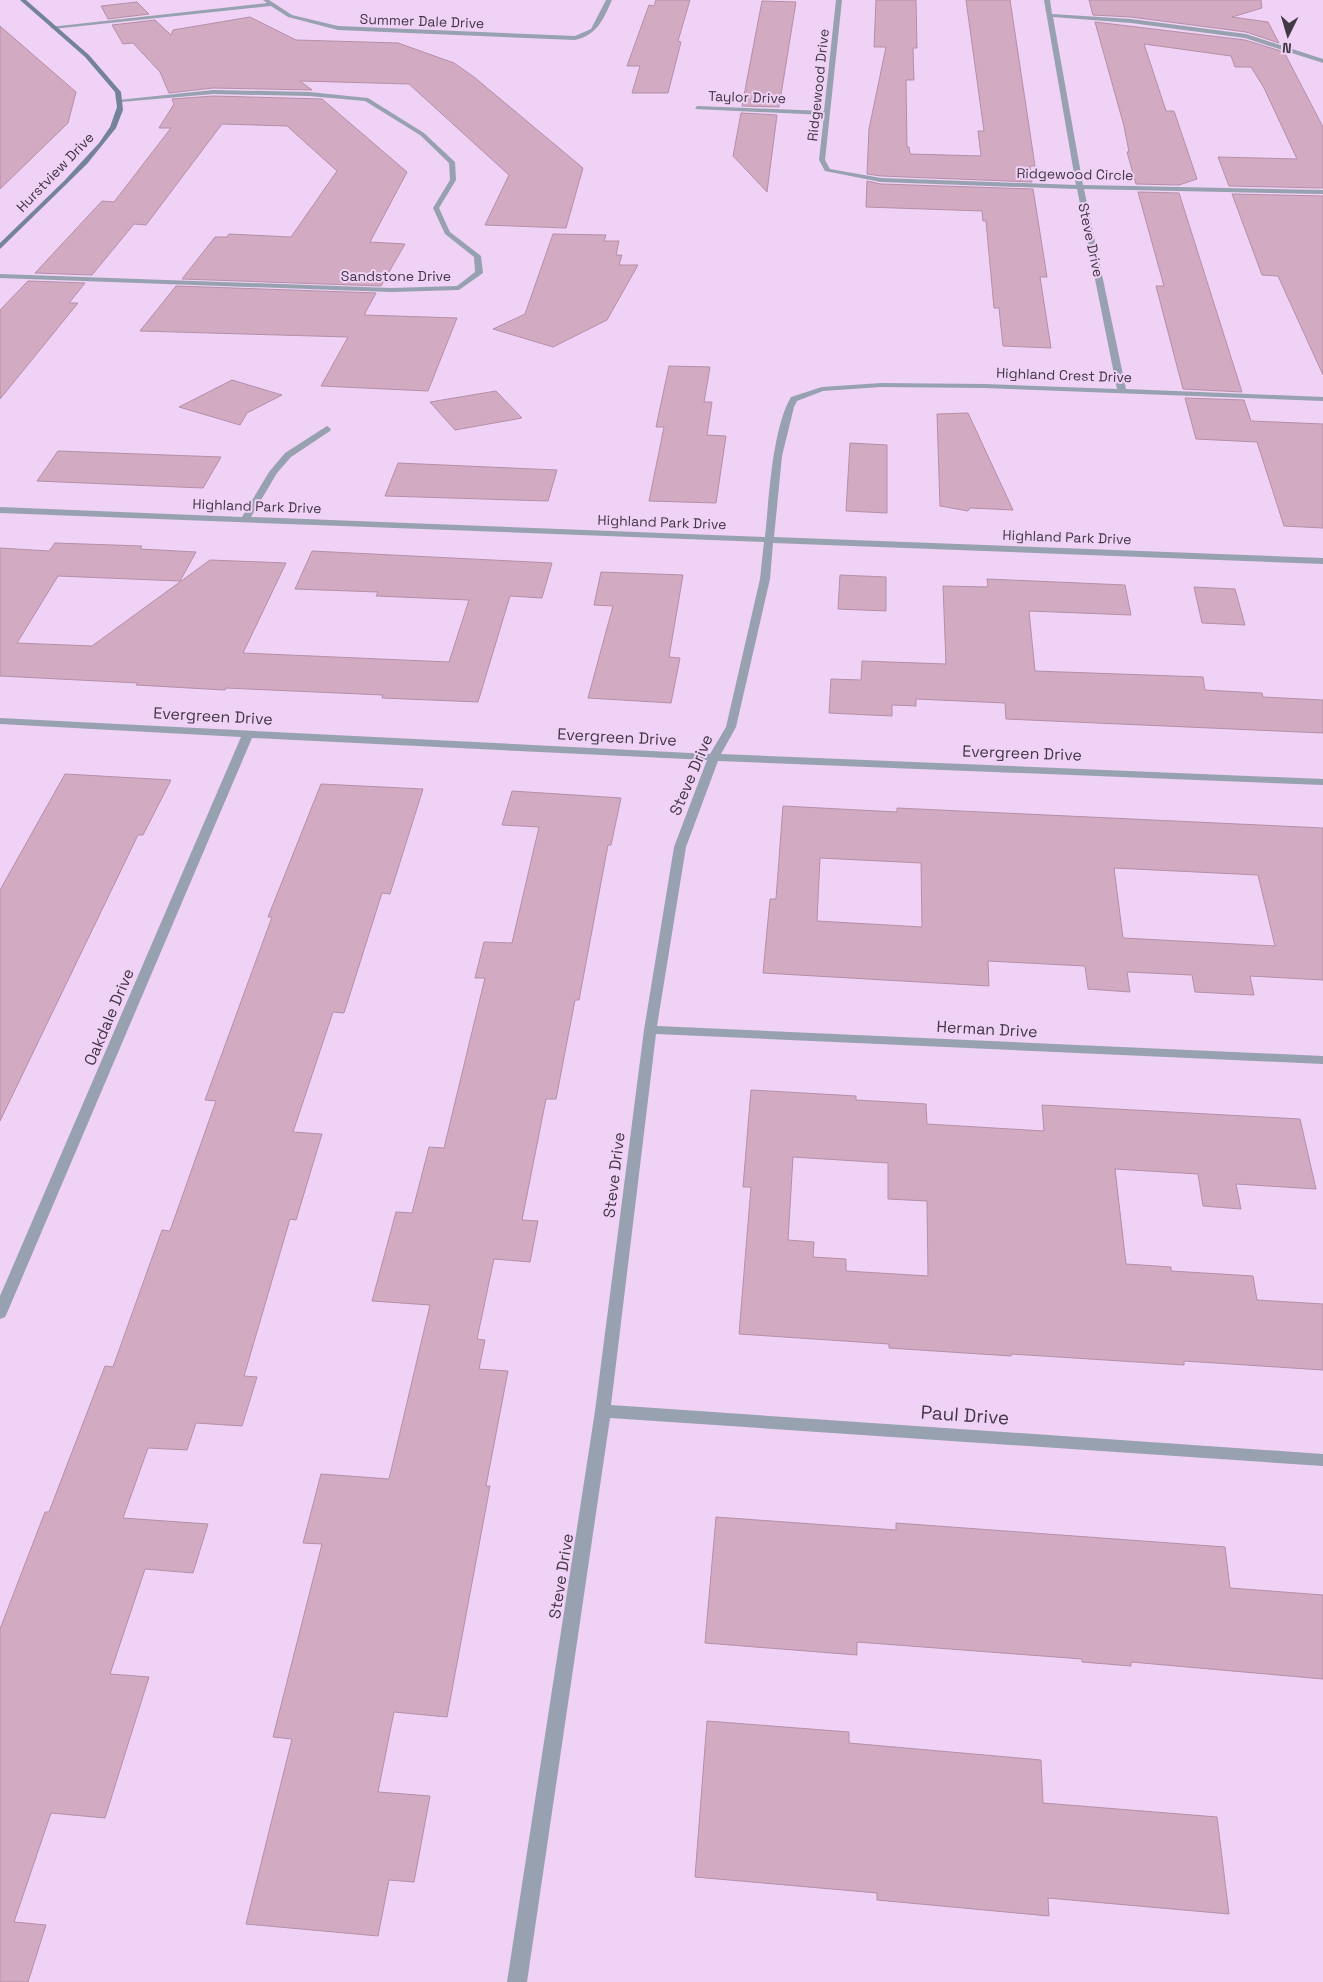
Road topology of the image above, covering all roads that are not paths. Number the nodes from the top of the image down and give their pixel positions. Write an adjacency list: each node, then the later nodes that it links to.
1 (23, 0): 7 (street)
2 (609, 0): 5 (street, Summer Dale Drive)
3 (839, 0): 11 (street, Ridgewood Drive)
4 (1047, 0): 6 (street, Steve Drive)
5 (268, 2): 7 (street)
6 (1049, 15): 8 (street); 13 (street, Steve Drive)
7 (53, 26): 9 (street)
8 (1323, 61)
9 (121, 100): 15 (street, Hurstview Drive); 16 (street, Sandstone Drive)
10 (697, 108): 11 (street, Taylor Drive)
11 (827, 113): 12 (street, Ridgewood Drive)
12 (828, 170): 13 (street, Ridgewood Circle)
13 (1080, 187): 14 (street, Ridgewood Circle); 17 (street, Steve Drive)
14 (1323, 192)
15 (0, 247)
16 (0, 276)
17 (1122, 391): 18 (street, Highland Crest Drive); 19 (street, Highland Crest Drive)
18 (805, 393): 23 (street, Steve Drive)
19 (1323, 399)
20 (327, 429): 22 (street)
21 (0, 510): 22 (street, Highland Park Drive)
22 (245, 519): 23 (street, Highland Park Drive)
23 (769, 540): 24 (street, Highland Park Drive); 27 (street, Steve Drive)
24 (1323, 561)
25 (0, 721): 26 (street, Evergreen Drive)
26 (248, 734): 27 (street, Evergreen Drive); 31 (street, Oakdale Drive)
27 (714, 758): 28 (street, Evergreen Drive); 29 (street, Steve Drive)
28 (1323, 782)
29 (650, 1030): 30 (street, Herman Drive); 32 (street, Steve Drive)
30 (1323, 1060)
31 (0, 1313)
32 (603, 1411): 33 (street, Paul Drive); 34 (street, Steve Drive)
33 (1323, 1460)
34 (517, 1982)

